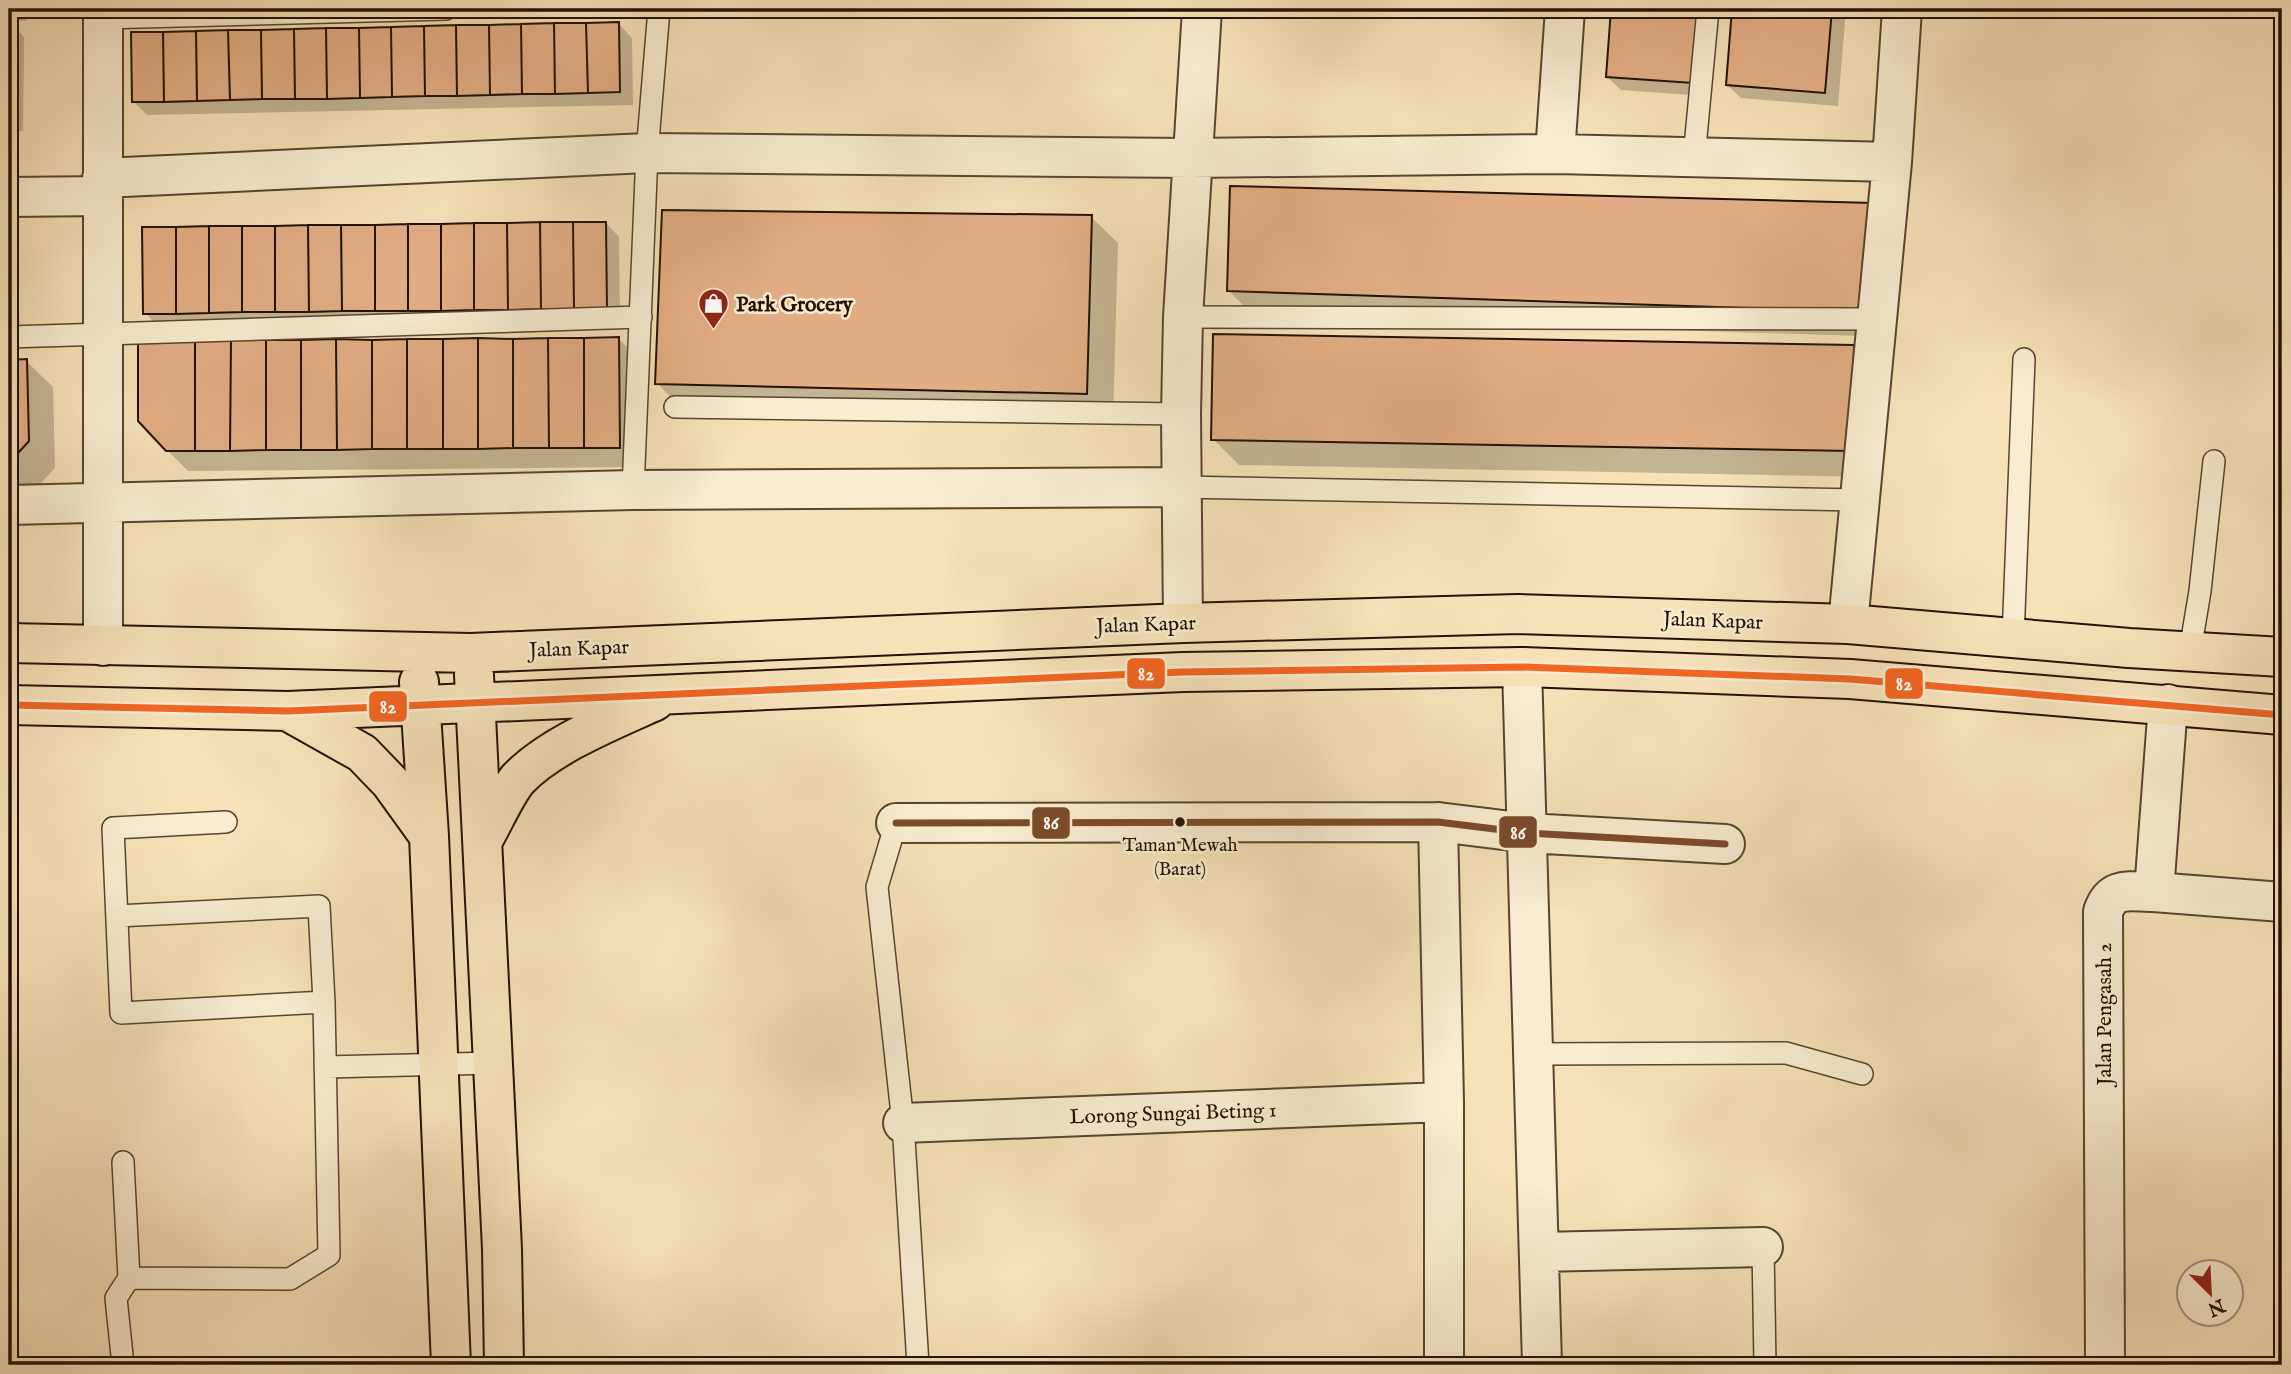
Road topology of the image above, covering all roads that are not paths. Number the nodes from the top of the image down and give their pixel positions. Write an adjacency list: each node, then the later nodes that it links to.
1 (446, 9): 7 (lane)
2 (659, 9): 8 (lane)
3 (1202, 9): 10 (street)
4 (1565, 9): 9 (street)
5 (1708, 9): 11 (lane)
6 (1902, 9): 12 (street)
7 (103, 13): 13 (street)
8 (647, 153): 10 (street); 13 (street); 15 (lane)
9 (1555, 154): 10 (street); 11 (street)
10 (1191, 158): 16 (street)
11 (1693, 158): 12 (street)
12 (1892, 162): 17 (street)
13 (102, 187): 14 (street); 18 (street)
14 (9, 197)
15 (641, 317): 18 (lane); 25 (lane)
16 (1183, 317): 17 (lane); 22 (street)
17 (1877, 319): 26 (street)
18 (102, 336): 19 (lane); 27 (street)
19 (9, 337)
20 (2024, 359): 31 (lane)
21 (675, 407): 22 (lane)
22 (1181, 414): 24 (street)
23 (2214, 461): 34 (lane)
24 (1181, 487): 25 (street); 26 (lane); 29 (street)
25 (633, 490): 27 (street)
26 (1859, 500): 30 (street)
27 (103, 502): 28 (street); 33 (street)
28 (9, 505)
29 (1183, 622): 30 (highway, Jalan Kapar); 36 (highway, Jalan Kapar)
30 (1848, 624): 31 (highway, Jalan Kapar)
31 (2012, 638): 34 (highway, Jalan Kapar)
32 (9, 643): 33 (highway, Jalan Kapar)
33 (103, 646): 35 (highway, Jalan Kapar)
34 (2190, 651): 37 (highway, Jalan Kapar)
35 (418, 652): 36 (highway, Jalan Kapar); 43 (highway)
36 (471, 653): 40 (highway)
37 (2282, 657)
38 (1522, 667): 39 (highway); 41 (highway); 49 (street)
39 (673, 693): 40 (highway); 51 (highway)
40 (476, 702): 43 (highway); 51 (highway)
41 (2168, 704): 45 (highway); 53 (street)
42 (9, 705): 44 (highway)
43 (420, 707): 44 (highway); 50 (highway)
44 (288, 711): 50 (highway)
45 (2282, 715)
46 (226, 822): 55 (lane)
47 (1438, 822): 48 (street); 49 (street); 62 (street)
48 (896, 823): 63 (lane)
49 (1527, 834): 52 (street); 57 (street)
50 (429, 836): 59 (highway)
51 (483, 841): 58 (highway)
52 (1725, 844)
53 (2154, 892): 54 (street); 75 (street, Jalan Pengasah 2)
54 (2282, 902)
55 (117, 916): 56 (lane); 56 (lane)
56 (324, 1002): 60 (lane)
57 (1533, 1054): 61 (lane); 66 (street)
58 (494, 1063): 59 (lane); 70 (highway)
59 (438, 1065): 60 (lane); 69 (highway)
60 (326, 1067): 67 (lane)
61 (1862, 1074)
62 (1444, 1102): 63 (street, Lorong Sungai Beting 1); 72 (street)
63 (903, 1124): 71 (lane)
64 (123, 1162): 67 (lane)
65 (1763, 1247): 66 (street); 74 (lane)
66 (1539, 1252): 73 (street)
67 (129, 1278): 68 (lane)
68 (123, 1365)
69 (451, 1365)
70 (504, 1365)
71 (918, 1365)
72 (1444, 1365)
73 (1542, 1365)
74 (1765, 1365)
75 (2105, 1365)

